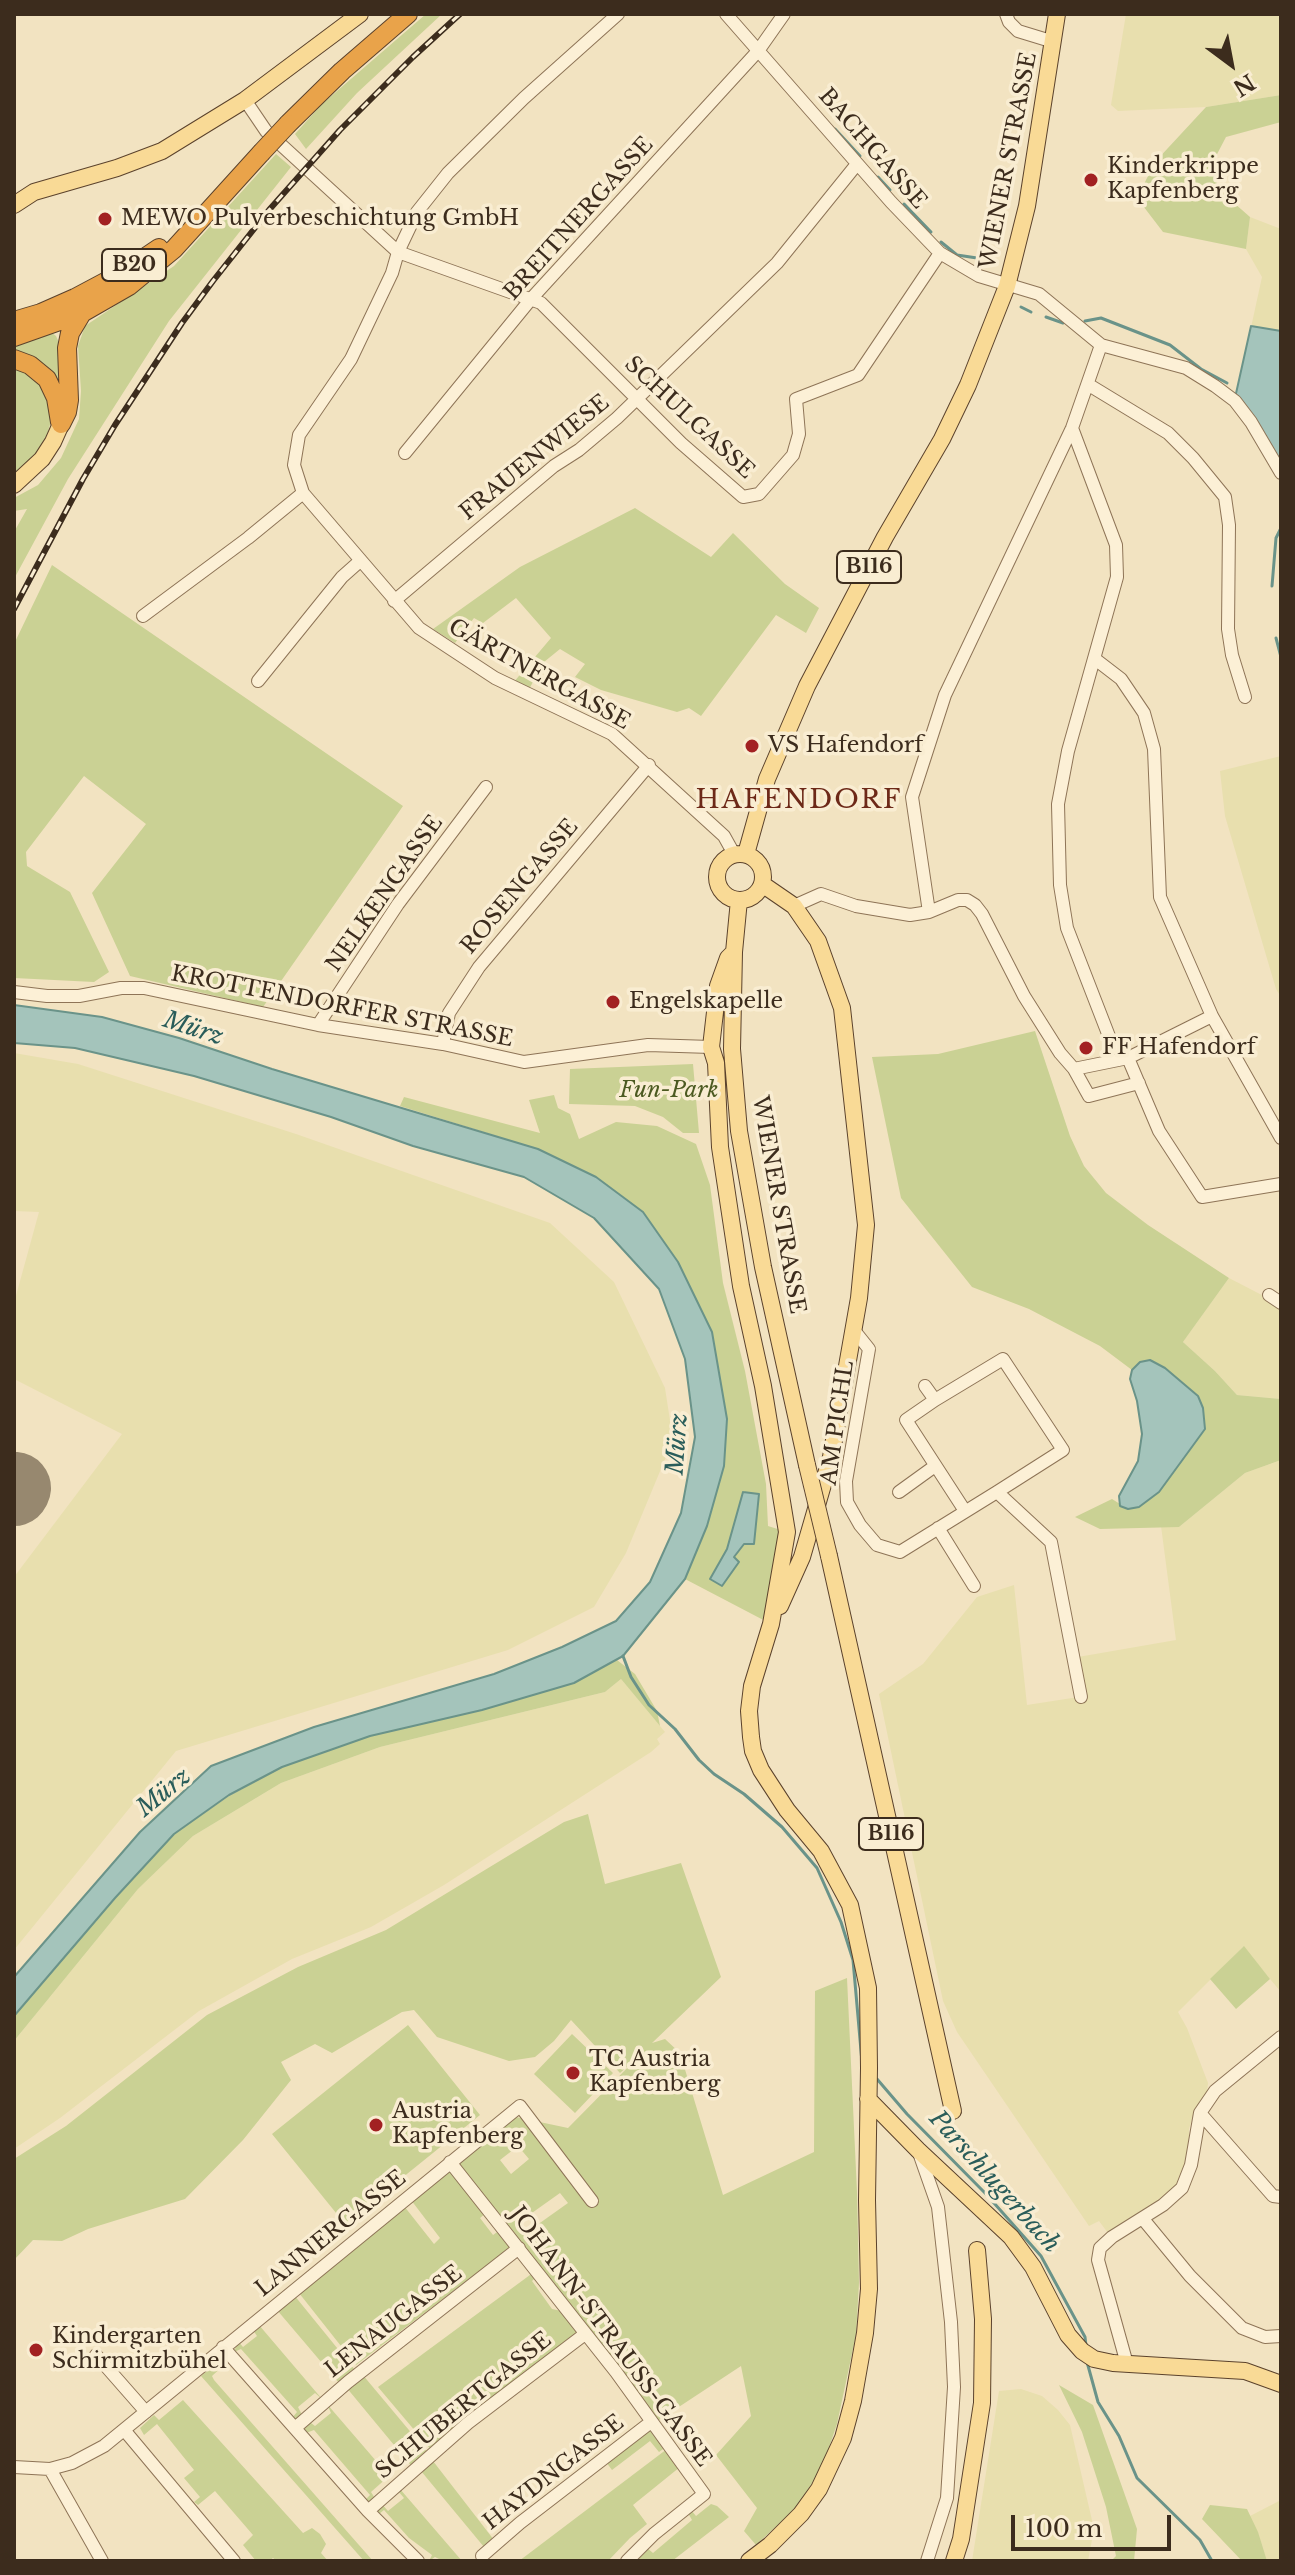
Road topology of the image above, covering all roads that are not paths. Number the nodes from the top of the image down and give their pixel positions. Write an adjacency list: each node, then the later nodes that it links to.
1 (360, 14): 10 (main road)
2 (408, 14): 12 (highway, B20, bridge)
3 (618, 14): 14 (street, GÄRTNERGASSE)
4 (726, 14): 9 (street, BACHGASSE)
5 (784, 14): 9 (street, BREITNERGASSE)
6 (1006, 14): 8 (street, WIENER STRASSE)
7 (1057, 14): 8 (main road, WIENER STRASSE / B116)
8 (1054, 42): 16 (main road, WIENER STRASSE / B116)
9 (758, 51): 11 (street, BACHGASSE); 17 (street, BREITNERGASSE)
10 (245, 100): 13 (main road); 14 (street)
11 (857, 164): 15 (street, BACHGASSE); 26 (street, FRAUENWIESE)
12 (217, 200): 18 (highway, B20); 19 (highway, B20)
13 (14, 205)
14 (398, 252): 17 (street, SCHULGASSE); 32 (street, GÄRTNERGASSE)
15 (940, 253): 16 (street, BACHGASSE); 26 (street, SCHULGASSE)
16 (1007, 286): 22 (street, BACHGASSE); 41 (main road, WIENER STRASSE / B116)
17 (531, 299): 26 (street, SCHULGASSE); 29 (street, BREITNERGASSE)
18 (82, 313): 19 (highway, B20); 23 (highway)
19 (48, 319): 20 (highway, B20); 21 (highway, B20); 23 (highway)
20 (14, 321)
21 (14, 337)
22 (1101, 345): 25 (street); 30 (street)
23 (67, 348): 27 (highway)
24 (14, 359): 27 (highway)
25 (1089, 385): 28 (street); 38 (street)
26 (636, 399): 34 (street, FRAUENWIESE)
27 (61, 424): 31 (main road)
28 (1072, 428): 36 (street); 45 (street)
29 (405, 453)
30 (1281, 473)
31 (14, 485)
32 (303, 493): 33 (street, GÄRTNERGASSE); 35 (street)
33 (360, 561): 34 (street, GÄRTNERGASSE); 37 (street)
34 (394, 601): 39 (street, GÄRTNERGASSE)
35 (143, 616)
36 (1095, 659): 48 (street); 52 (street)
37 (258, 681)
38 (1245, 697)
39 (649, 765): 41 (street, GÄRTNERGASSE); 50 (street, ROSENGASSE)
40 (486, 787): 49 (street, NELKENGASSE)
41 (740, 854): 42 (main road); 43 (main road, B116)
42 (762, 884): 43 (main road); 44 (main road)
43 (739, 900): 46 (main road, WIENER STRASSE / B116)
44 (796, 908): 45 (street); 59 (main road)
45 (929, 912): 53 (street)
46 (734, 952): 51 (main road); 74 (main road, WIENER STRASSE / B116, bridge)
47 (14, 992): 49 (street, KROTTENDORFER STRASSE)
48 (1212, 1016): 52 (street); 55 (street)
49 (318, 1025): 50 (street, KROTTENDORFER STRASSE)
50 (443, 1044): 51 (street, KROTTENDORFER STRASSE)
51 (711, 1047): 68 (main road)
52 (1128, 1058): 53 (street); 54 (street)
53 (1074, 1069): 54 (street)
54 (1139, 1083): 56 (street)
55 (1281, 1138)
56 (1281, 1184)
57 (1269, 1295): 58 (street)
58 (1281, 1303)
59 (853, 1329): 66 (street, AM PICHL); 67 (main road)
60 (925, 1386): 61 (street)
61 (935, 1400): 62 (street, AM PICHL); 64 (street, AM PICHL)
62 (935, 1466): 63 (street); 65 (street, AM PICHL)
63 (899, 1492)
64 (997, 1492): 65 (street, AM PICHL); 71 (street)
65 (965, 1511): 66 (street, AM PICHL)
66 (938, 1528): 69 (street)
67 (810, 1529): 68 (main road); 70 (main road)
68 (787, 1532): 70 (main road)
69 (974, 1586)
70 (771, 1624): 73 (main road)
71 (1081, 1697)
72 (1281, 2037): 75 (street)
73 (868, 2099): 76 (main road); 101 (main road)
74 (953, 2111)
75 (1200, 2113): 78 (street); 80 (street)
76 (918, 2150): 87 (main road); 102 (street)
77 (450, 2162): 79 (street, LANNERGASSE); 81 (street, JOHANN-STRAUSS-GASSE); 85 (street, LANNERGASSE)
78 (1281, 2197)
79 (592, 2201)
80 (1143, 2219): 84 (street); 87 (street)
81 (519, 2248): 83 (street, JOHANN-STRAUSS-GASSE); 91 (street, LENAUGASSE)
82 (977, 2250): 103 (main road)
83 (585, 2334): 90 (street, JOHANN-STRAUSS-GASSE); 95 (street, SCHUBERTGASSE)
84 (1281, 2336)
85 (223, 2347): 89 (street, LANNERGASSE); 91 (street)
86 (96, 2355): 89 (street)
87 (1127, 2364): 88 (main road)
88 (1281, 2384)
89 (146, 2412): 92 (street, LANNERGASSE)
90 (651, 2422): 96 (street, HAYDNGASSE); 100 (street, JOHANN-STRAUSS-GASSE)
91 (295, 2428): 95 (street)
92 (125, 2431): 94 (street, LANNERGASSE); 98 (street)
93 (14, 2467): 94 (street)
94 (50, 2469): 97 (street)
95 (368, 2511): 99 (street)
96 (483, 2555)
97 (102, 2561)
98 (234, 2561)
99 (418, 2561)
100 (627, 2561)
101 (749, 2561)
102 (927, 2561)
103 (954, 2561)

